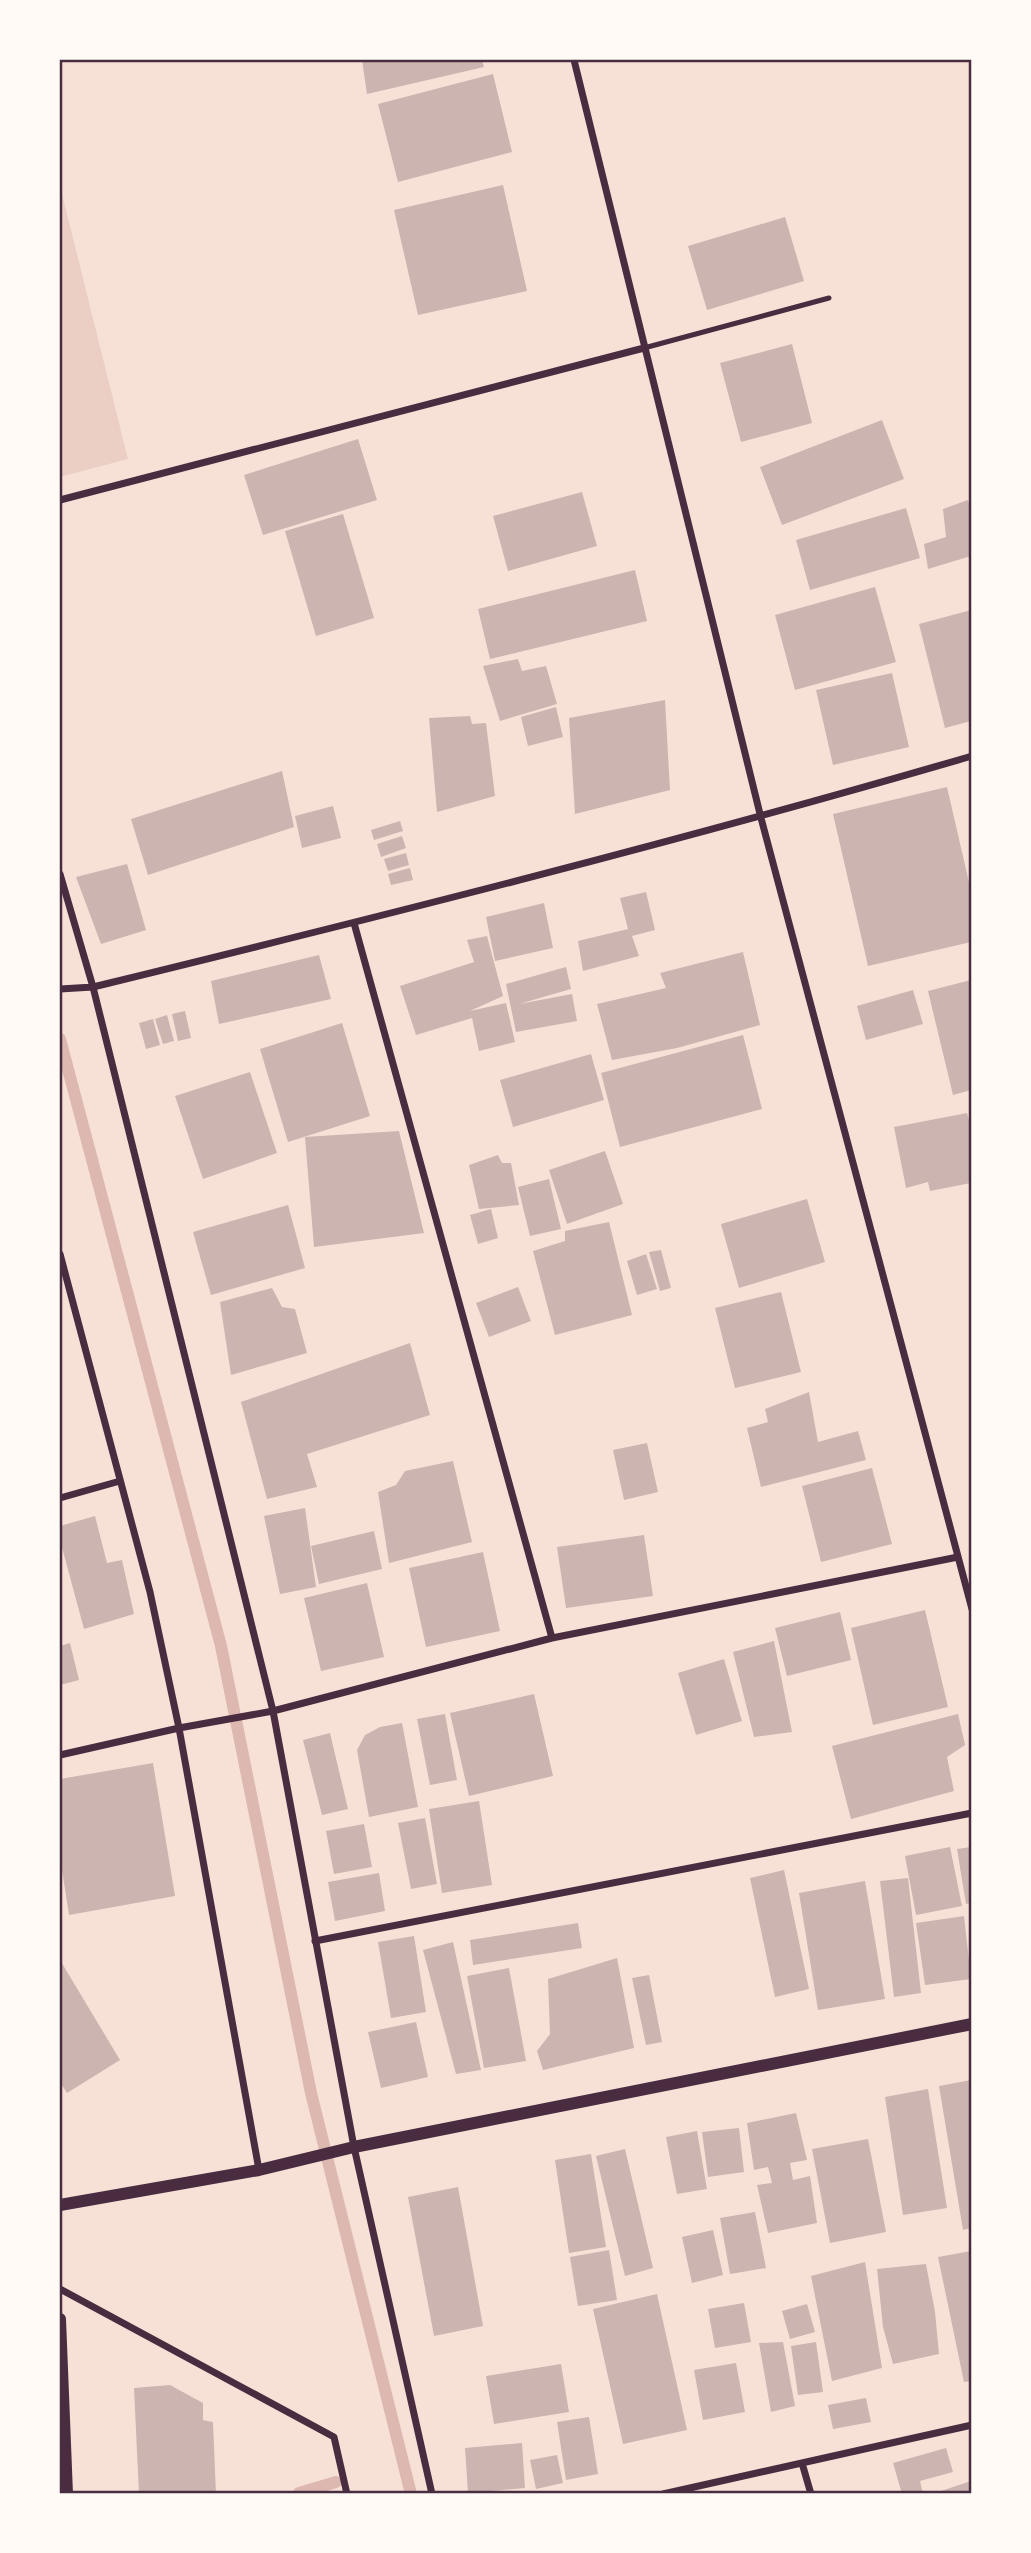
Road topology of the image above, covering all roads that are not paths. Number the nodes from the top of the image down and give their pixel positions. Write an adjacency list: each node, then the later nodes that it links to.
1 (574, 60): 3 (street)
2 (829, 299): 3 (lane)
3 (643, 348): 4 (street); 6 (street)
4 (60, 500)
5 (971, 756): 6 (street)
6 (761, 818): 8 (street); 14 (street)
7 (60, 874): 9 (street)
8 (354, 923): 9 (street); 16 (street)
9 (93, 987): 10 (street); 17 (street)
10 (60, 989)
11 (60, 1254): 12 (street)
12 (120, 1481): 13 (street); 18 (street)
13 (60, 1498)
14 (958, 1557): 15 (street); 16 (street)
15 (971, 1609)
16 (552, 1638): 17 (street)
17 (273, 1711): 18 (street); 21 (street)
18 (179, 1728): 19 (street); 24 (street)
19 (60, 1755)
20 (971, 1813): 21 (street)
21 (315, 1941): 23 (street)
22 (971, 2024): 23 (street)
23 (354, 2147): 24 (street); 32 (street)
24 (259, 2170): 25 (street)
25 (60, 2205)
26 (60, 2289): 31 (street)
27 (60, 2319): 30 (street)
28 (971, 2425): 29 (street)
29 (802, 2463): 33 (street); 34 (street)
30 (68, 2494)
31 (347, 2494)
32 (432, 2494)
33 (663, 2494)
34 (811, 2494)

